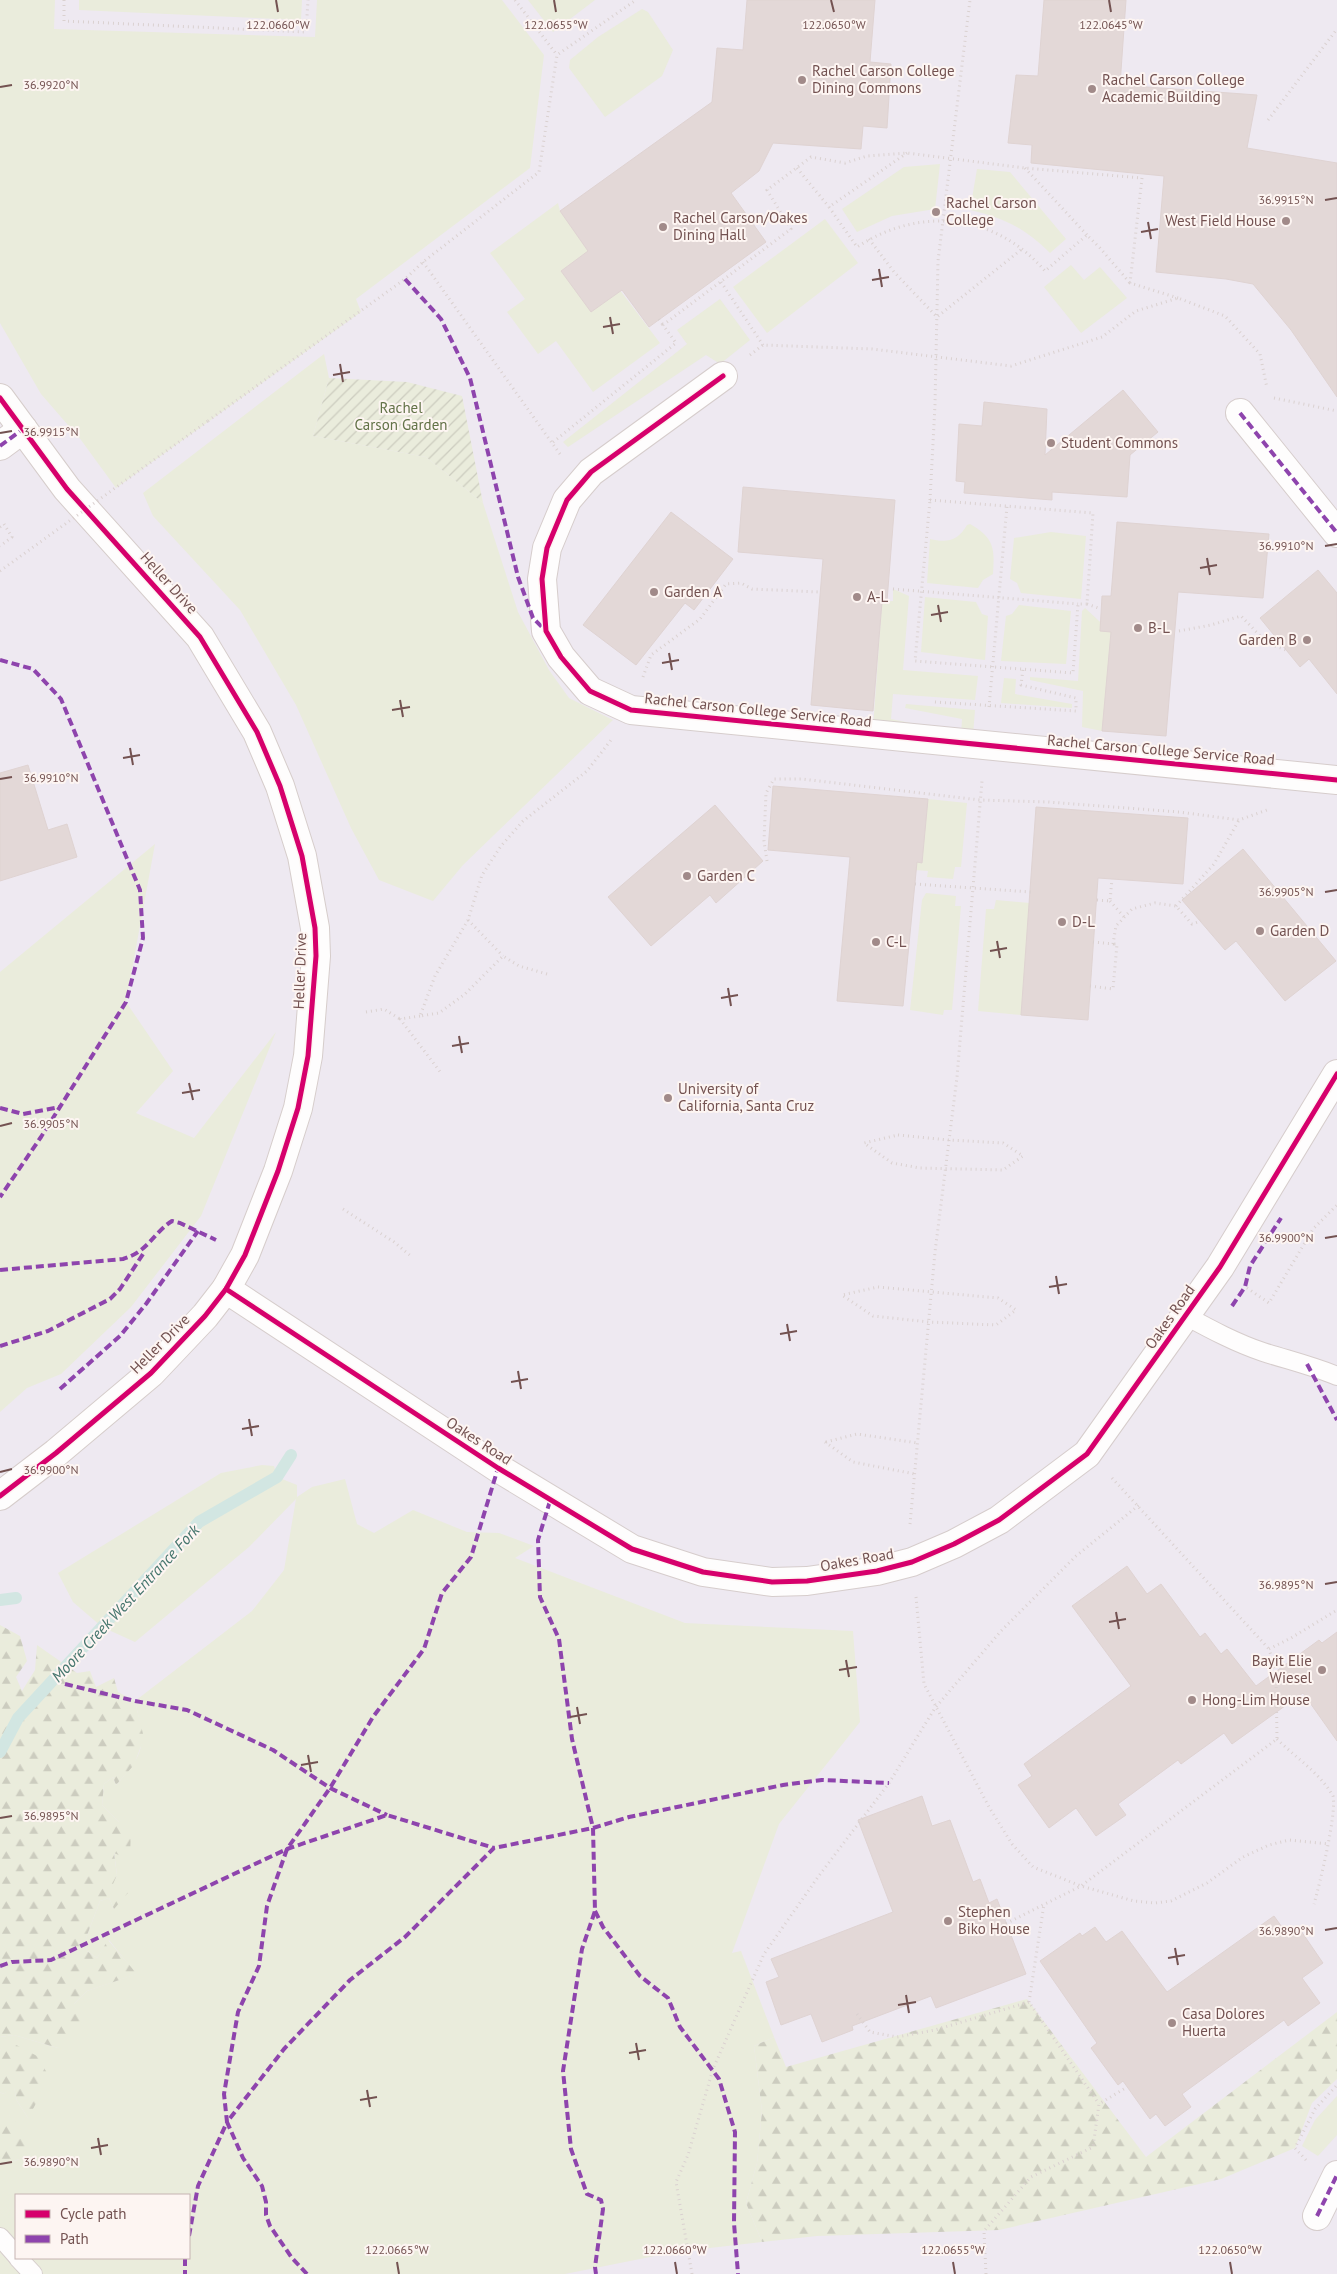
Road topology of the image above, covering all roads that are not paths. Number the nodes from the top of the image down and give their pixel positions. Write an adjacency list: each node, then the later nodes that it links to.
1 (723, 376): 7 (street, Rachel Carson College Service Road)
2 (0, 398): 4 (street, Heller Drive)
3 (1240, 413): 6 (street)
4 (23, 429): 5 (street); 9 (street, Heller Drive)
5 (0, 446)
6 (1337, 533)
7 (1337, 780)
8 (1337, 1074): 10 (street, Oakes Road)
9 (226, 1289): 10 (street, Oakes Road); 12 (street, Heller Drive)
10 (1186, 1316): 11 (lane)
11 (1337, 1376)
12 (0, 1496)
13 (1334, 2180): 14 (street)
14 (1317, 2216)
15 (0, 2236): 16 (lane)
16 (15, 2255)
17 (19, 2259): 18 (lane)
18 (33, 2274)

